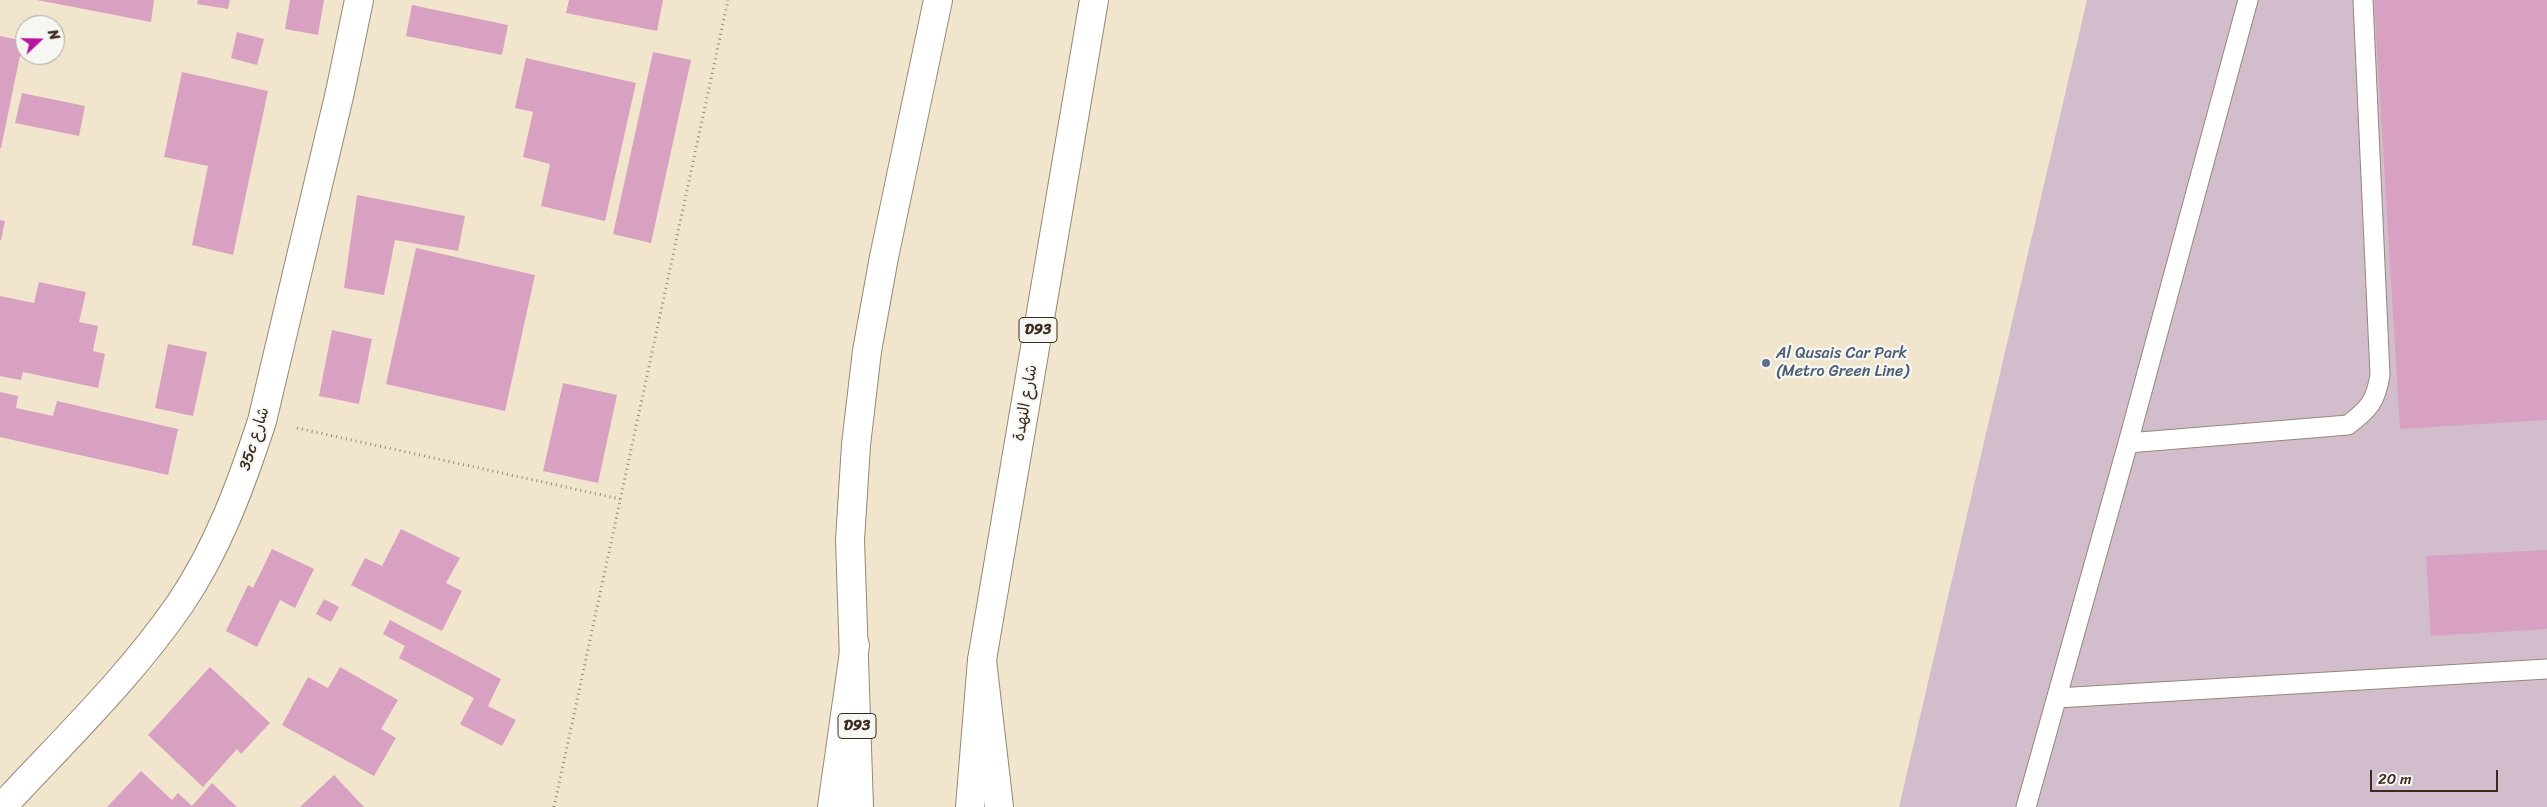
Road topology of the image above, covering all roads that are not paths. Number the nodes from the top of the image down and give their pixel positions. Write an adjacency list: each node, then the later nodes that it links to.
1 (359, 0): 11 (main road, 35c شارع)
2 (938, 0): 7 (main road, D93)
3 (1094, 0): 8 (main road, شارع النهدة / D93)
4 (2248, 0): 6 (lane)
5 (2363, 0): 6 (lane)
6 (2128, 443): 10 (lane)
7 (855, 645): 12 (main road); 13 (main road, D93)
8 (982, 660): 14 (main road, شارع النهدة / D93); 15 (main road)
9 (2547, 669): 10 (lane)
10 (2057, 698): 16 (lane)
11 (2, 807)
12 (832, 807)
13 (859, 807)
14 (970, 807)
15 (999, 807)
16 (2026, 807)

